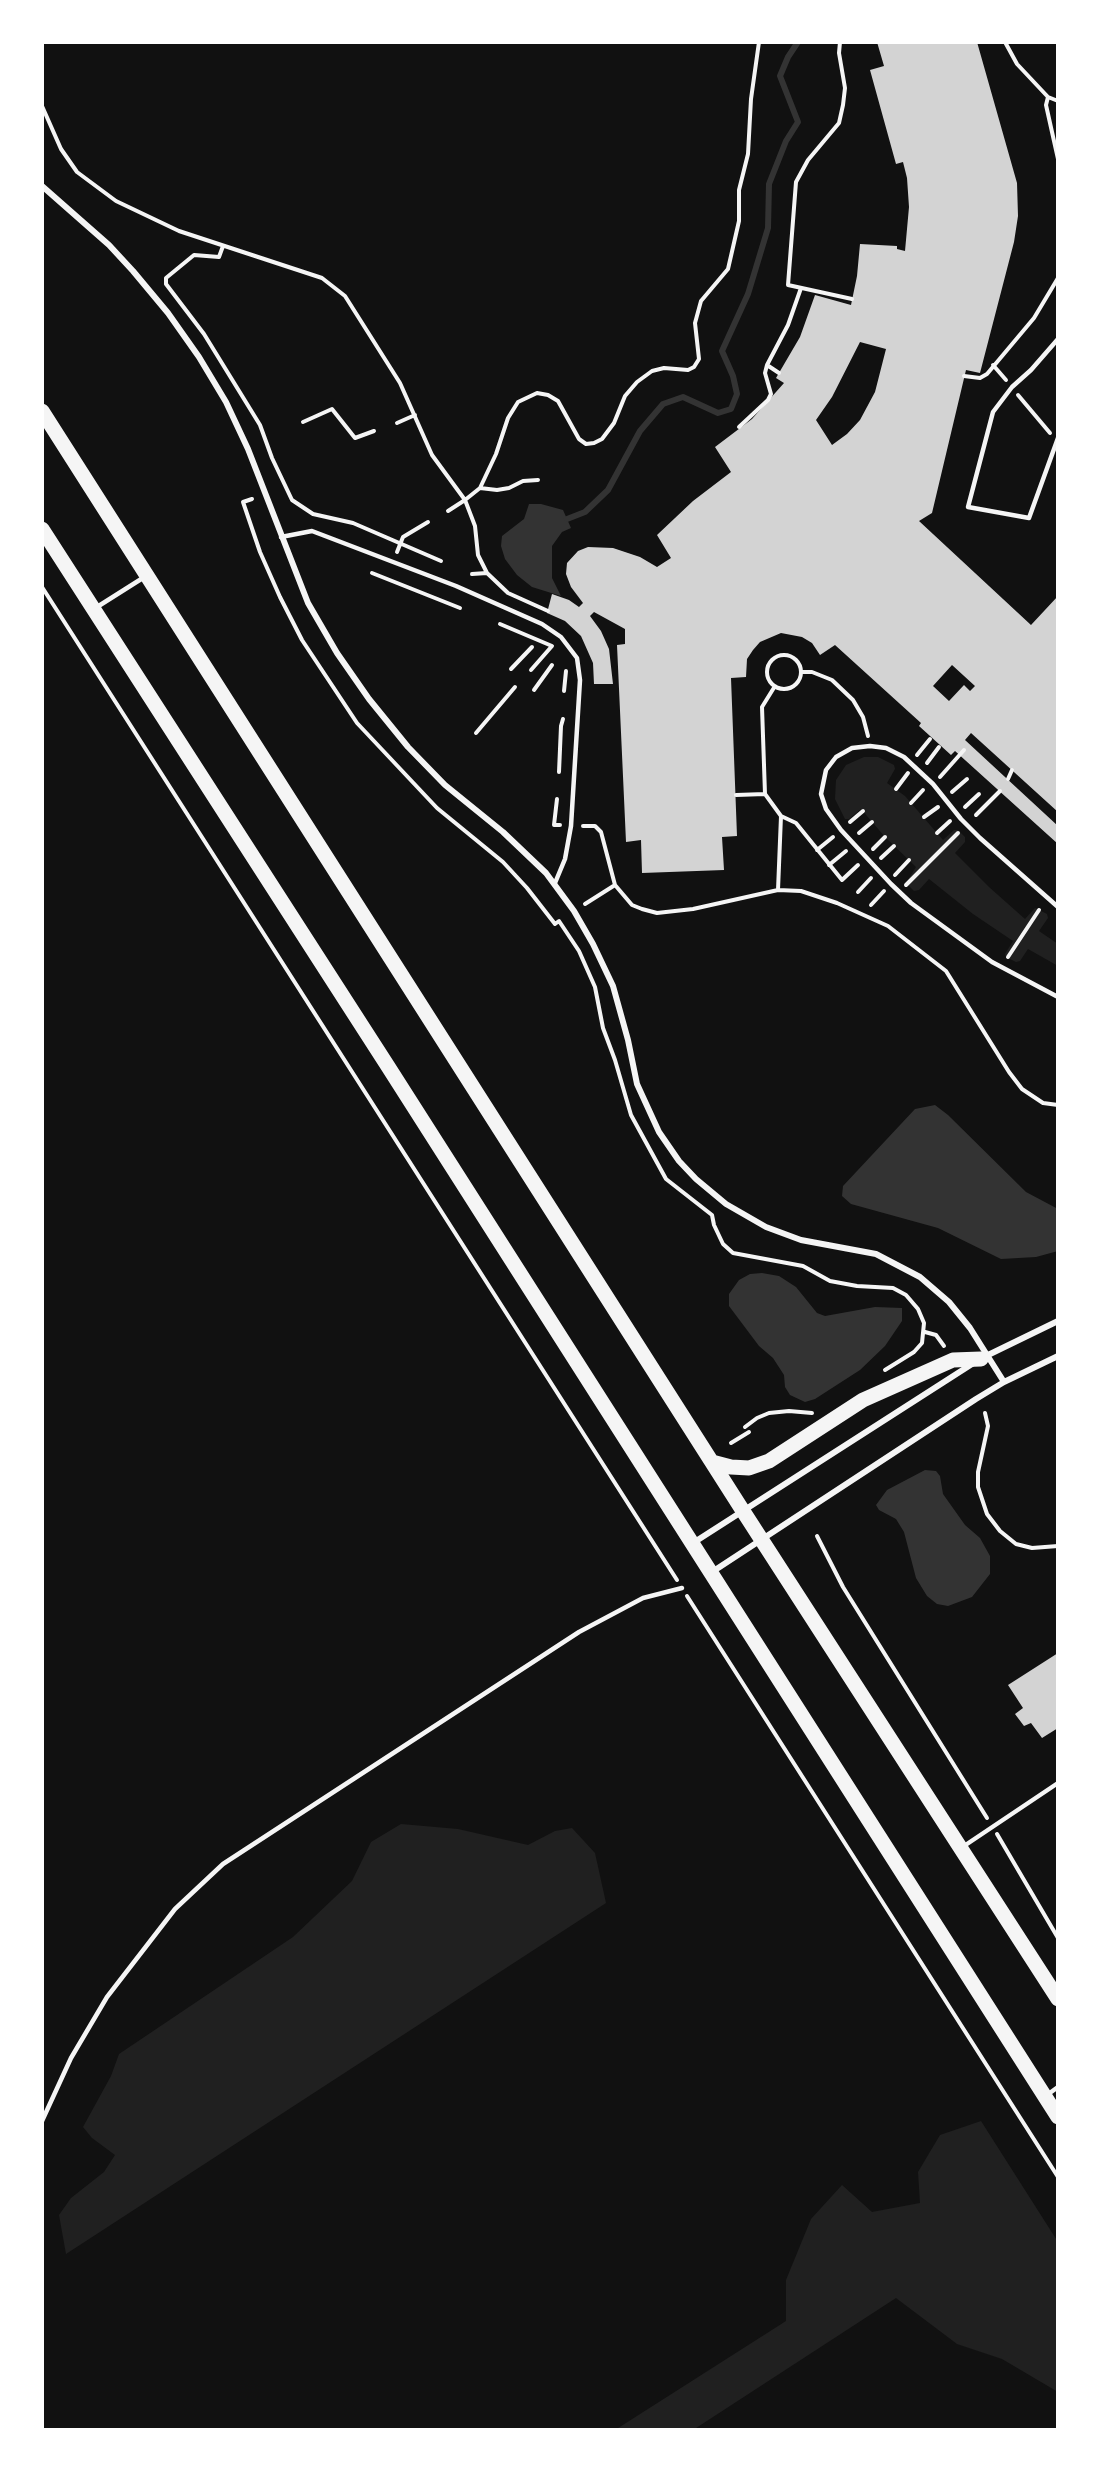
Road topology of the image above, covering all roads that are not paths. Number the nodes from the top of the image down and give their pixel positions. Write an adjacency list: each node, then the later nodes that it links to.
1 (42, 186): 6 (street)
2 (1058, 339): 4 (lane)
3 (42, 411): 7 (main road)
4 (1057, 439)
5 (42, 529): 8 (main road)
6 (281, 537): 9 (street); 9 (lane)
7 (146, 576): 8 (lane); 16 (main road)
8 (94, 609): 19 (main road)
9 (555, 883): 14 (street)
10 (1058, 908): 11 (lane)
11 (1058, 997)
12 (1058, 1321): 14 (street)
13 (1058, 1356): 15 (street)
14 (984, 1357): 15 (street); 16 (main road); 17 (street)
15 (1004, 1382): 18 (street)
16 (712, 1462): 17 (main road)
17 (742, 1511): 18 (main road); 19 (street)
18 (762, 1540): 20 (street); 23 (main road)
19 (693, 1543): 20 (main road)
20 (712, 1572): 26 (main road)
21 (682, 1588): 28 (lane)
22 (1058, 1783): 23 (lane)
23 (962, 1848): 24 (main road)
24 (1058, 1999)
25 (1058, 2088): 26 (lane)
26 (1045, 2096): 27 (main road)
27 (1058, 2117)
28 (42, 2121)

